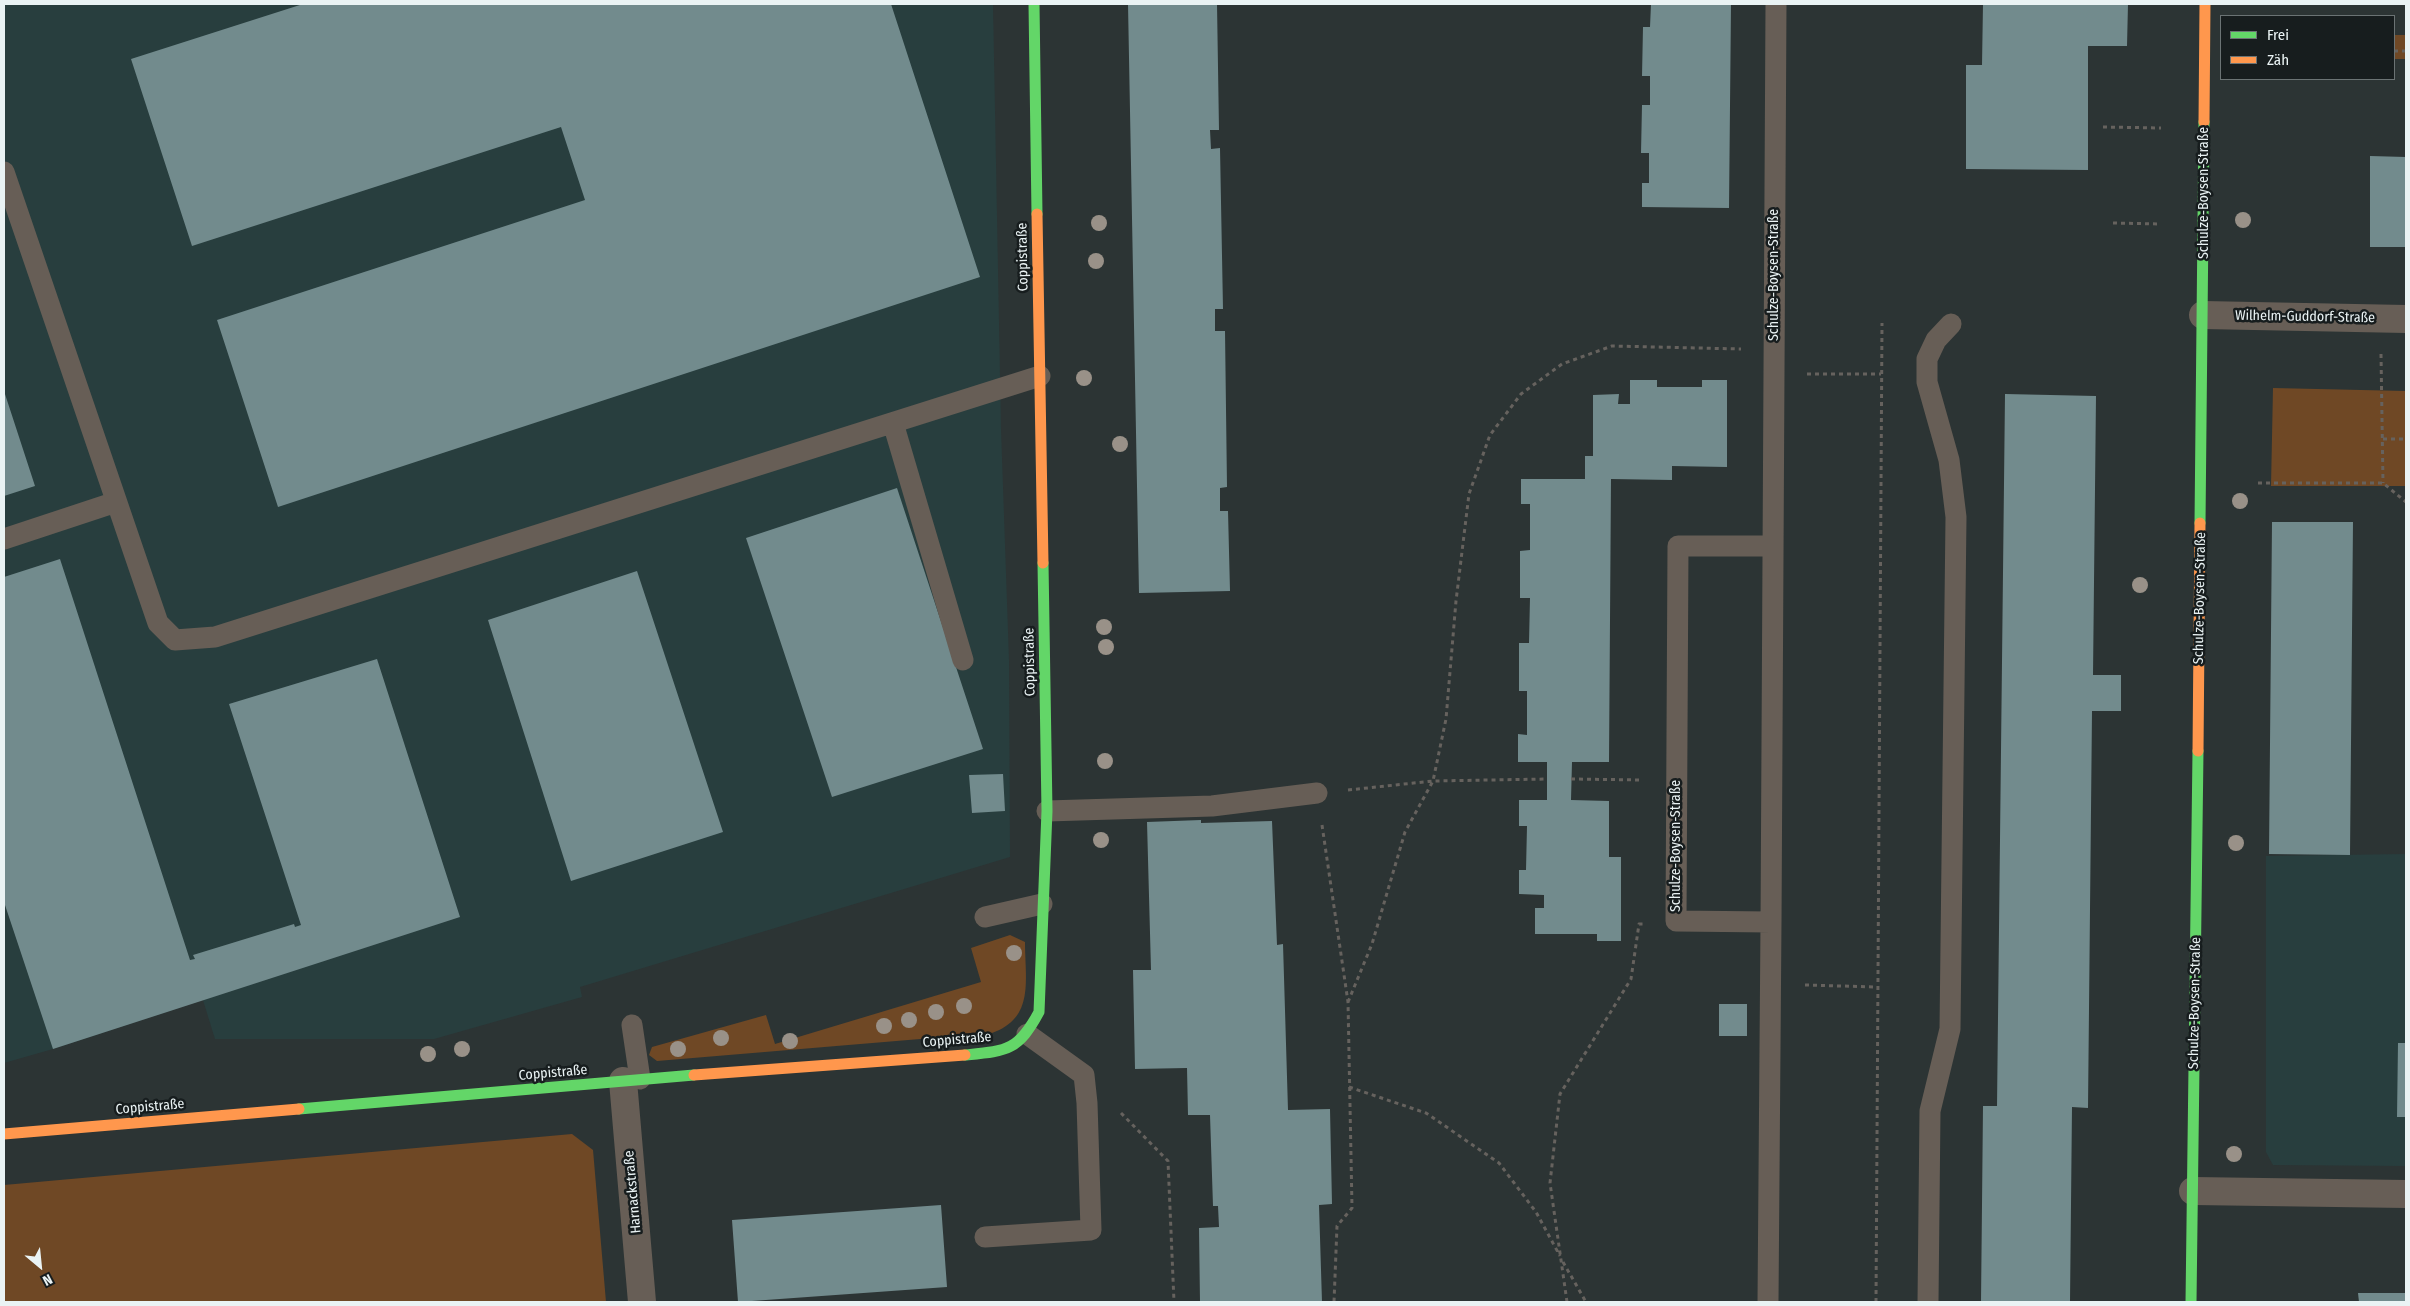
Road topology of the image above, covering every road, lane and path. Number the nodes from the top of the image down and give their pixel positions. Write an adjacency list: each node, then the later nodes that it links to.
1 (1034, 4): 16 (street, Coppistraße)
2 (1776, 4): 13 (lane, Schulze-Boysen-Straße)
3 (2205, 4): 9 (street, Schulze-Boysen-Straße)
4 (2103, 127): 5 (path)
5 (2161, 128)
6 (4, 172): 22 (lane)
7 (2113, 223): 8 (path)
8 (2160, 224)
9 (2203, 315): 10 (street, Wilhelm-Guddorf-Straße); 46 (street, Schulze-Boysen-Straße)
10 (2394, 319): 18 (path)
11 (1882, 323): 15 (path)
12 (1951, 324): 57 (lane)
13 (1774, 349): 14 (lane, Schulze-Boysen-Straße); 30 (path)
14 (1774, 374): 15 (path); 25 (lane, Schulze-Boysen-Straße)
15 (1881, 374): 38 (path)
16 (1040, 376): 17 (lane); 32 (street, Coppistraße)
17 (893, 423): 22 (lane); 26 (lane)
18 (2383, 439): 19 (path); 21 (path)
19 (2406, 439)
20 (2258, 483): 21 (path)
21 (2383, 483): 23 (path)
22 (116, 502): 24 (lane)
23 (2406, 502)
24 (4, 539)
25 (1773, 546): 35 (lane, Schulze-Boysen-Straße); 35 (lane, Schulze-Boysen-Straße)
26 (962, 660)
27 (1547, 779): 30 (path)
28 (1571, 779): 29 (path)
29 (1638, 780)
30 (1433, 781): 31 (path); 39 (path)
31 (1317, 793): 32 (lane); 39 (path)
32 (1048, 811): 33 (street, Coppistraße)
33 (1042, 904): 34 (lane); 41 (street, Coppistraße)
34 (985, 917)
35 (1770, 922): 37 (lane)
36 (1639, 924): 49 (path)
37 (1770, 984): 38 (path); 55 (lane)
38 (1877, 987): 56 (path)
39 (1348, 1002): 44 (path)
40 (632, 1025): 43 (lane)
41 (1027, 1034): 42 (lane); 43 (street, Coppistraße)
42 (1084, 1075): 48 (lane); 51 (path)
43 (632, 1080): 45 (street, Coppistraße); 50 (street, Harnackstraße)
44 (1349, 1086): 49 (path); 52 (path)
45 (4, 1134)
46 (2193, 1192): 47 (street); 58 (street, Schulze-Boysen-Straße)
47 (2406, 1194)
48 (985, 1237)
49 (1562, 1261): 53 (path); 54 (path)
50 (642, 1302)
51 (1174, 1302)
52 (1334, 1302)
53 (1567, 1302)
54 (1586, 1302)
55 (1768, 1302)
56 (1876, 1302)
57 (1928, 1302)
58 (2191, 1302)

